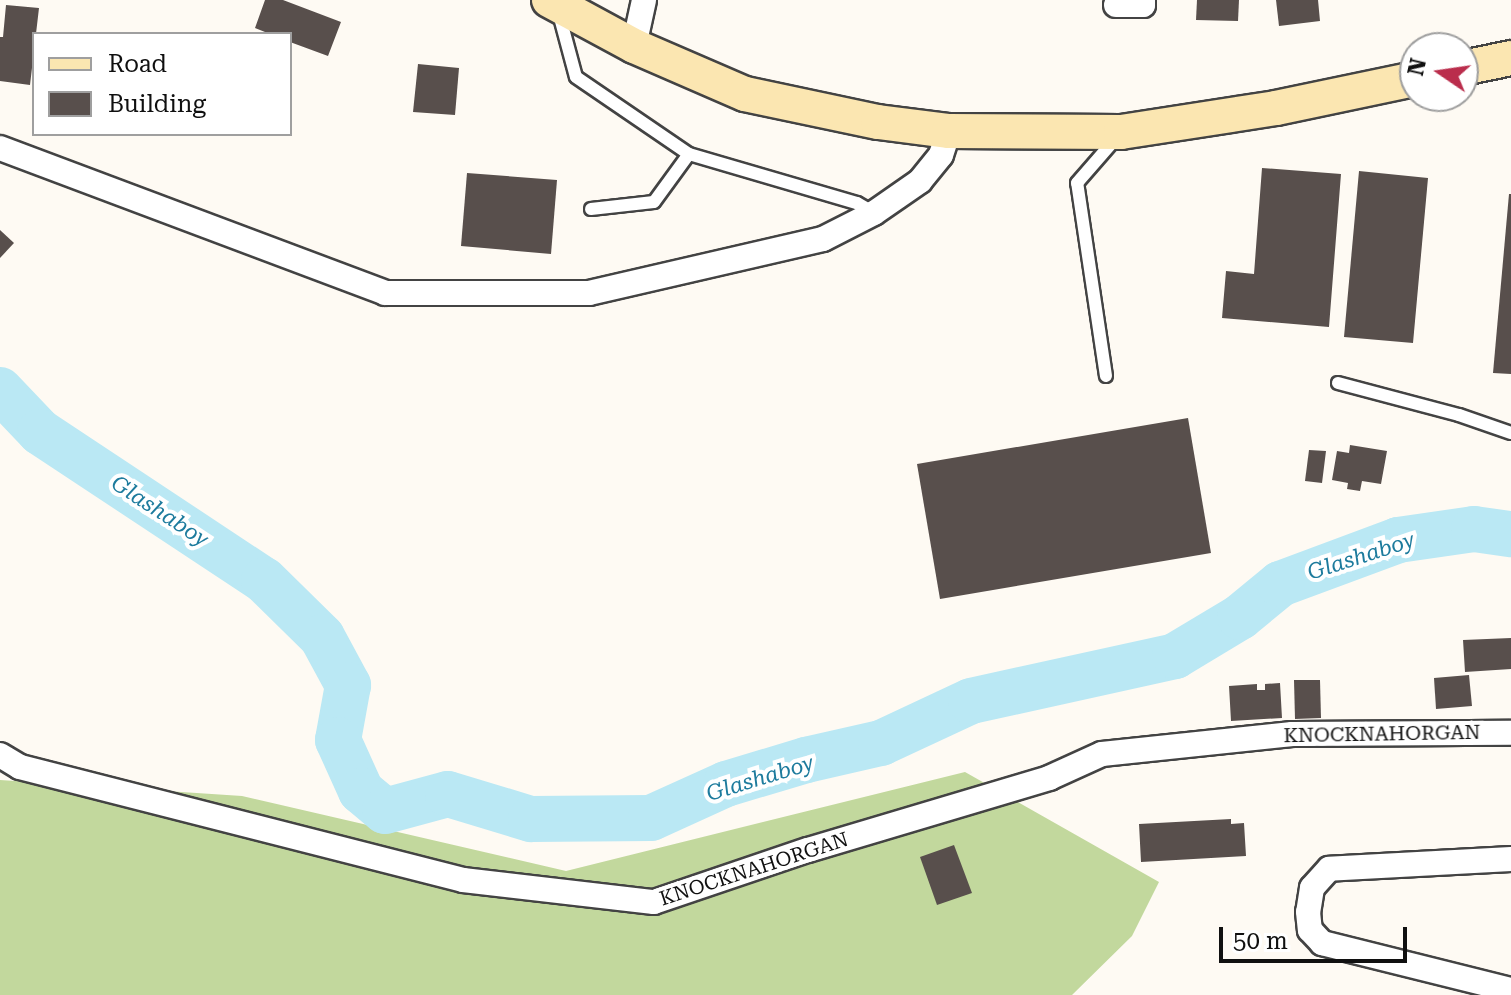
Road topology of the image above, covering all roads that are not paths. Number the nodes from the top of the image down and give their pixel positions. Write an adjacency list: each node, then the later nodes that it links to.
1 (644, 0): 5 (street)
2 (1143, 0): 4 (street)
3 (553, 3): 5 (main road); 12 (lane)
4 (1116, 5)
5 (634, 46): 9 (main road)
6 (1511, 58): 7 (main road)
7 (1479, 65)
8 (1399, 82): 10 (main road)
9 (949, 131): 10 (main road); 14 (street)
10 (1121, 132): 15 (lane)
11 (0, 148): 14 (street)
12 (689, 154): 13 (lane); 14 (lane)
13 (591, 209)
14 (874, 213)
15 (1106, 376)
16 (1338, 383): 17 (lane)
17 (1511, 433)
18 (1511, 733): 19 (street, KNOCKNAHORGAN)
19 (0, 755)
20 (1511, 859): 21 (street)
21 (1511, 990)

